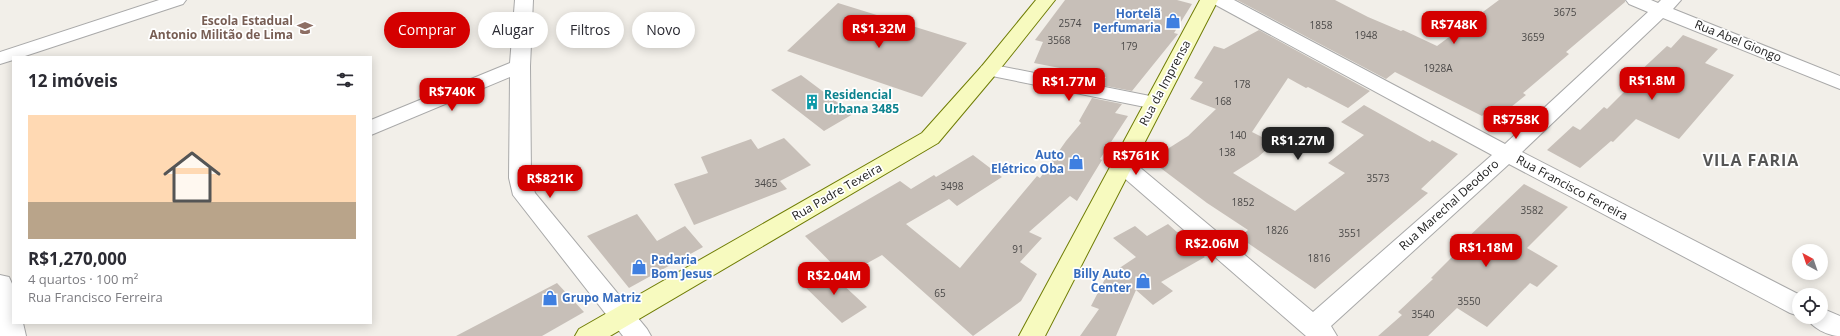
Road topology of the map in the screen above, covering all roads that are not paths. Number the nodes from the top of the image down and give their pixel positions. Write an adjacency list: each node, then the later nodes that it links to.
1 (177, 0): 8 (street)
2 (524, 0): 9 (street)
3 (1046, 0): 10 (main road, Rua Padre Texeira)
4 (1209, 0): 12 (main road, Rua da Imprensa)
5 (1220, 0): 14 (street, Rua Francisco Ferreira)
6 (1635, 0): 7 (street, Rua Abel Giongo)
7 (1666, 5): 11 (street, Rua Abel Giongo); 14 (street, Rua Marechal Deodoro)
8 (0, 58)
9 (520, 66): 13 (street); 19 (street)
10 (989, 70): 12 (street); 19 (main road, Rua Padre Texeira)
11 (1840, 83)
12 (1155, 103): 15 (main road, Rua da Imprensa)
13 (372, 128)
14 (1507, 154): 18 (street, Rua Francisco Ferreira); 22 (street, Rua Marechal Deodoro)
15 (1123, 165): 22 (street); 26 (main road, Rua da Imprensa)
16 (12, 278): 17 (street)
17 (0, 284): 23 (street)
18 (1792, 302)
19 (622, 317): 24 (main road, Rua Padre Texeira); 25 (street)
20 (1828, 322): 21 (street)
21 (1840, 328)
22 (1319, 331)
23 (13, 336)
24 (588, 336)
25 (638, 336)
26 (1032, 336)

